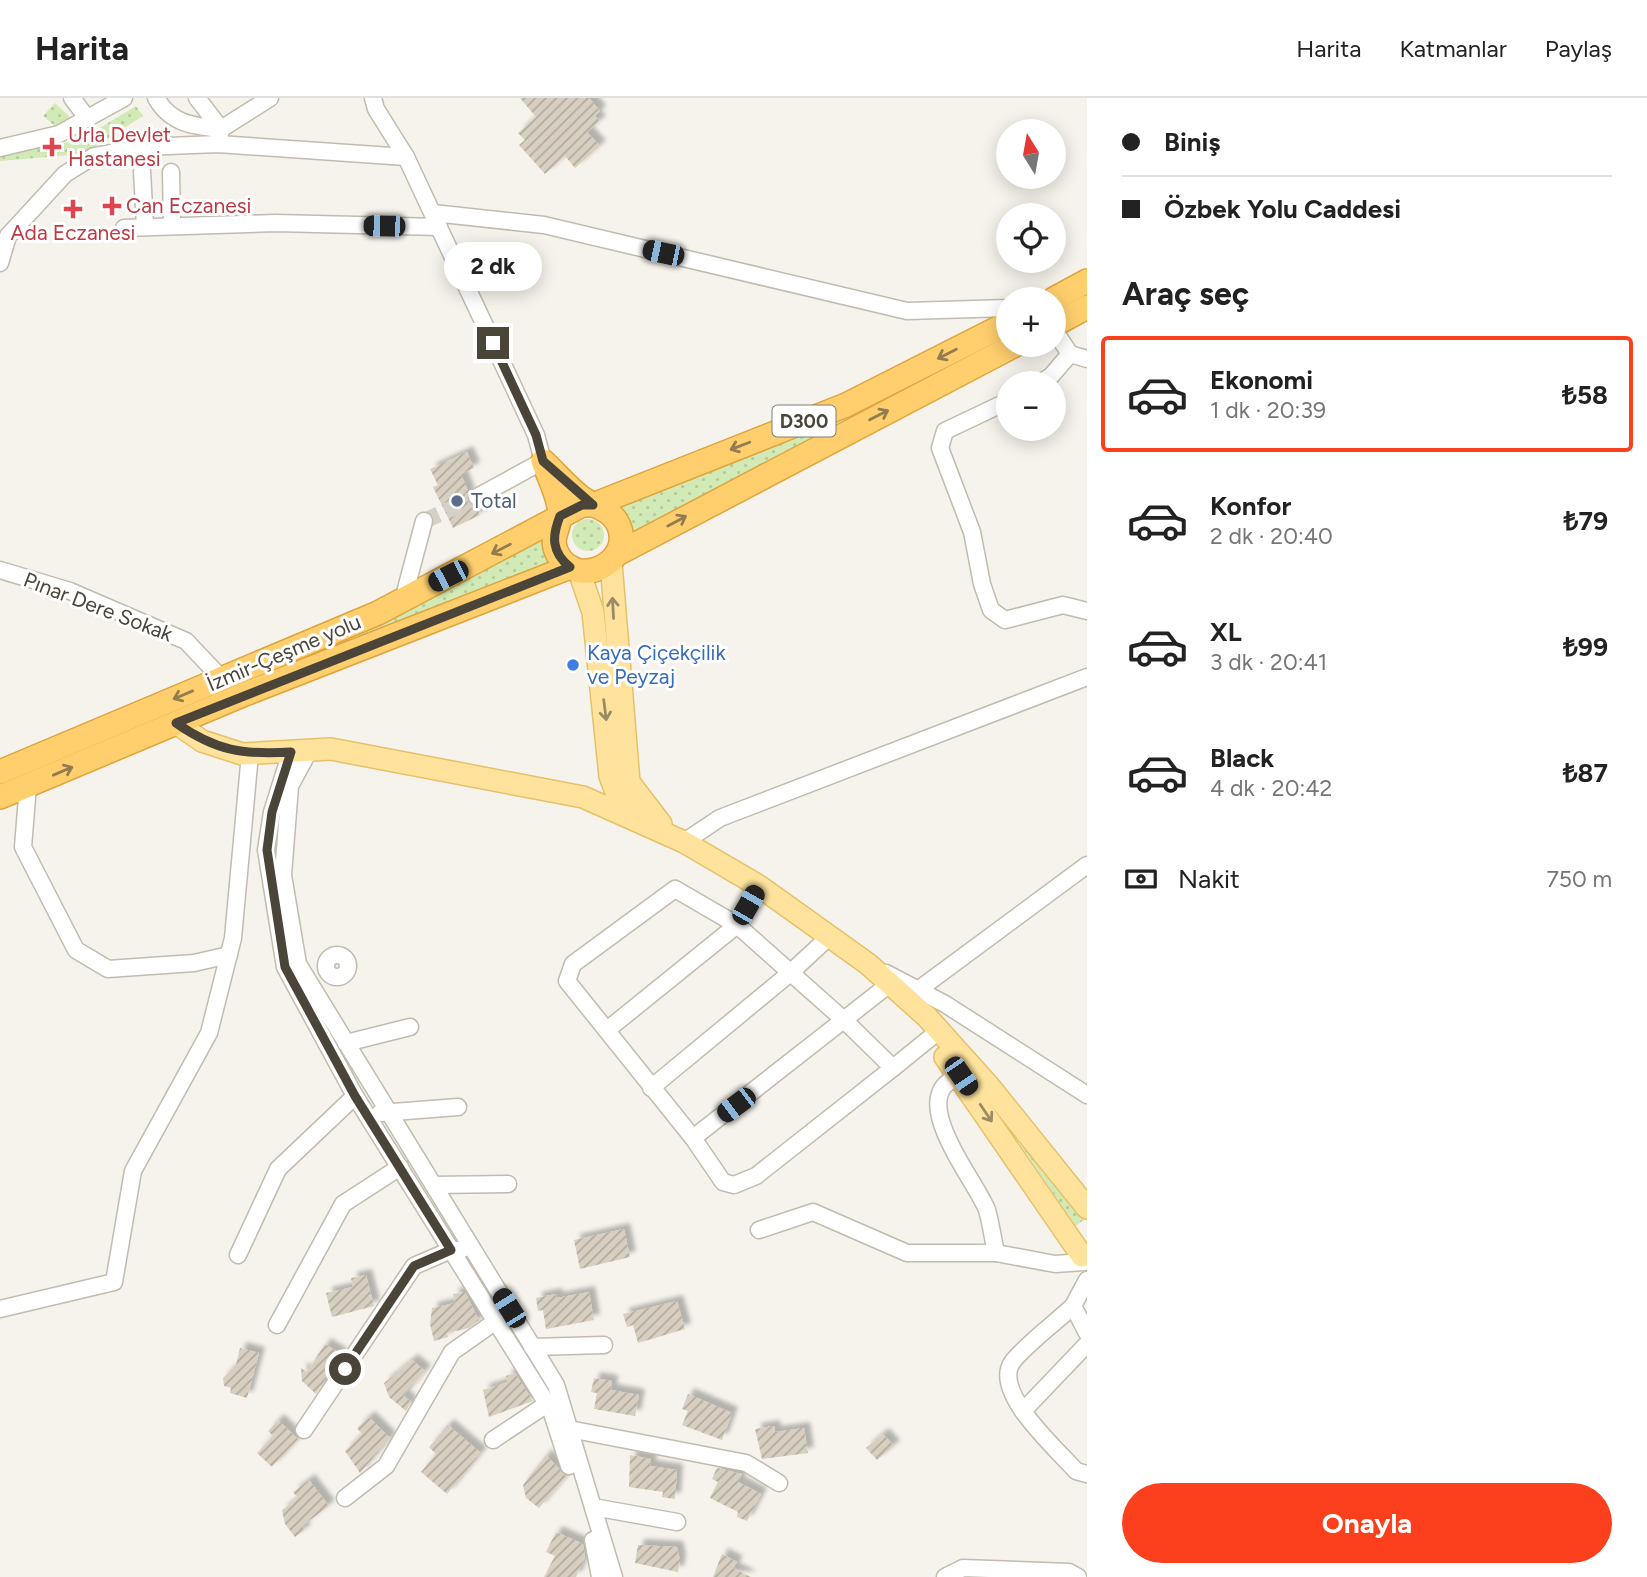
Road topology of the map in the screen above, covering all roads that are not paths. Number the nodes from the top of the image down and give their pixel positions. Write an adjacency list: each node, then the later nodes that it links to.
1 (72, 98): 8 (street)
2 (124, 98): 8 (street)
3 (156, 98): 9 (street)
4 (197, 98): 9 (street)
5 (270, 98): 9 (street)
6 (359, 98): 7 (street)
7 (374, 104): 11 (street)
8 (88, 118): 10 (street)
9 (220, 137): 11 (street); 18 (street)
10 (0, 148)
11 (406, 157): 14 (street)
12 (142, 171): 15 (street)
13 (171, 172): 16 (street)
14 (436, 220): 16 (street); 22 (street); 31 (street)
15 (145, 225): 16 (street); 17 (street)
16 (172, 225)
17 (124, 228)
18 (0, 263)
19 (1087, 281): 20 (highway)
20 (1066, 292)
21 (1087, 307): 23 (highway)
22 (996, 309)
23 (1066, 320)
24 (996, 329): 33 (highway, D300, one-way to 33)
25 (1066, 347): 26 (street)
26 (1070, 354): 28 (street); 29 (street)
27 (996, 355): 36 (highway, D300, one-way to 27)
28 (1087, 359)
29 (1055, 371)
30 (996, 407): 40 (street)
31 (543, 461): 32 (street); 33 (highway); 34 (highway)
32 (477, 497)
33 (593, 505): 34 (highway, D300); 36 (highway)
34 (560, 516): 37 (highway); 39 (highway, İzmir-Çeşme yolu / D300, one-way to 39)
35 (424, 521): 39 (street)
36 (614, 558): 37 (highway, D300); 49 (main road, one-way to 36)
37 (574, 569): 43 (highway, İzmir-Çeşme yolu / D300); 49 (main road, one-way to 49)
38 (0, 570): 42 (street, Pınar Dere Sokak)
39 (403, 600): 42 (highway, İzmir-Çeşme yolu / D300)
40 (1087, 611)
41 (1087, 677): 49 (street)
42 (222, 679): 46 (highway, İzmir-Çeşme yolu / D300, one-way to 46)
43 (176, 723): 45 (main road); 47 (highway, İzmir-Çeşme yolu / D300, one-way to 43)
44 (300, 751): 45 (main road); 49 (main road); 55 (street); 70 (street)
45 (250, 754): 54 (street)
46 (0, 772)
47 (28, 785): 48 (highway, İzmir-Çeşme yolu / D300); 54 (street)
48 (0, 797)
49 (676, 838): 51 (main road)
50 (1087, 865): 60 (street)
51 (759, 886): 52 (street); 53 (main road)
52 (737, 925): 58 (street); 63 (street); 63 (street)
53 (830, 936): 56 (main road); 58 (street)
54 (229, 955): 86 (street)
55 (298, 964): 57 (street); 65 (street)
56 (868, 964): 59 (main road); 60 (street); 78 (main road)
57 (327, 966)
58 (789, 974): 61 (street); 68 (street)
59 (887, 986): 61 (street); 64 (main road)
60 (918, 990): 69 (street)
61 (845, 1021): 66 (street); 74 (street)
62 (410, 1027): 65 (street)
63 (607, 1030): 68 (street)
64 (930, 1038): 66 (street); 67 (main road)
65 (346, 1043): 72 (street)
66 (893, 1068): 74 (street)
67 (961, 1076): 82 (street); 84 (main road, one-way to 84)
68 (651, 1088): 74 (street)
69 (1087, 1095)
70 (355, 1096): 73 (street); 83 (street)
71 (458, 1107): 72 (street)
72 (389, 1112): 73 (street); 77 (street)
73 (367, 1114): 75 (street)
74 (693, 1138)
75 (400, 1167): 80 (street); 88 (street)
76 (508, 1184): 77 (street)
77 (434, 1185): 81 (street)
78 (1087, 1208)
79 (760, 1230): 82 (street)
80 (451, 1250): 81 (street); 87 (street); 96 (street)
81 (474, 1251): 92 (street)
82 (996, 1253): 84 (street)
83 (238, 1255)
84 (1085, 1260): 85 (street)
85 (1073, 1306): 89 (street); 94 (street)
86 (0, 1309)
87 (496, 1321): 93 (street); 100 (street)
88 (277, 1325)
89 (1087, 1333)
90 (1087, 1344): 94 (street)
91 (604, 1345): 92 (street)
92 (532, 1347): 95 (street)
93 (547, 1404): 97 (street); 103 (street)
94 (1023, 1411): 98 (street)
95 (569, 1429): 99 (street); 101 (street)
96 (304, 1430)
97 (493, 1440)
98 (1087, 1474)
99 (779, 1483)
100 (345, 1497)
101 (593, 1507): 102 (street); 104 (street)
102 (677, 1522)
103 (600, 1577)
104 (614, 1577)
105 (945, 1577): 106 (street)
106 (1077, 1577)

